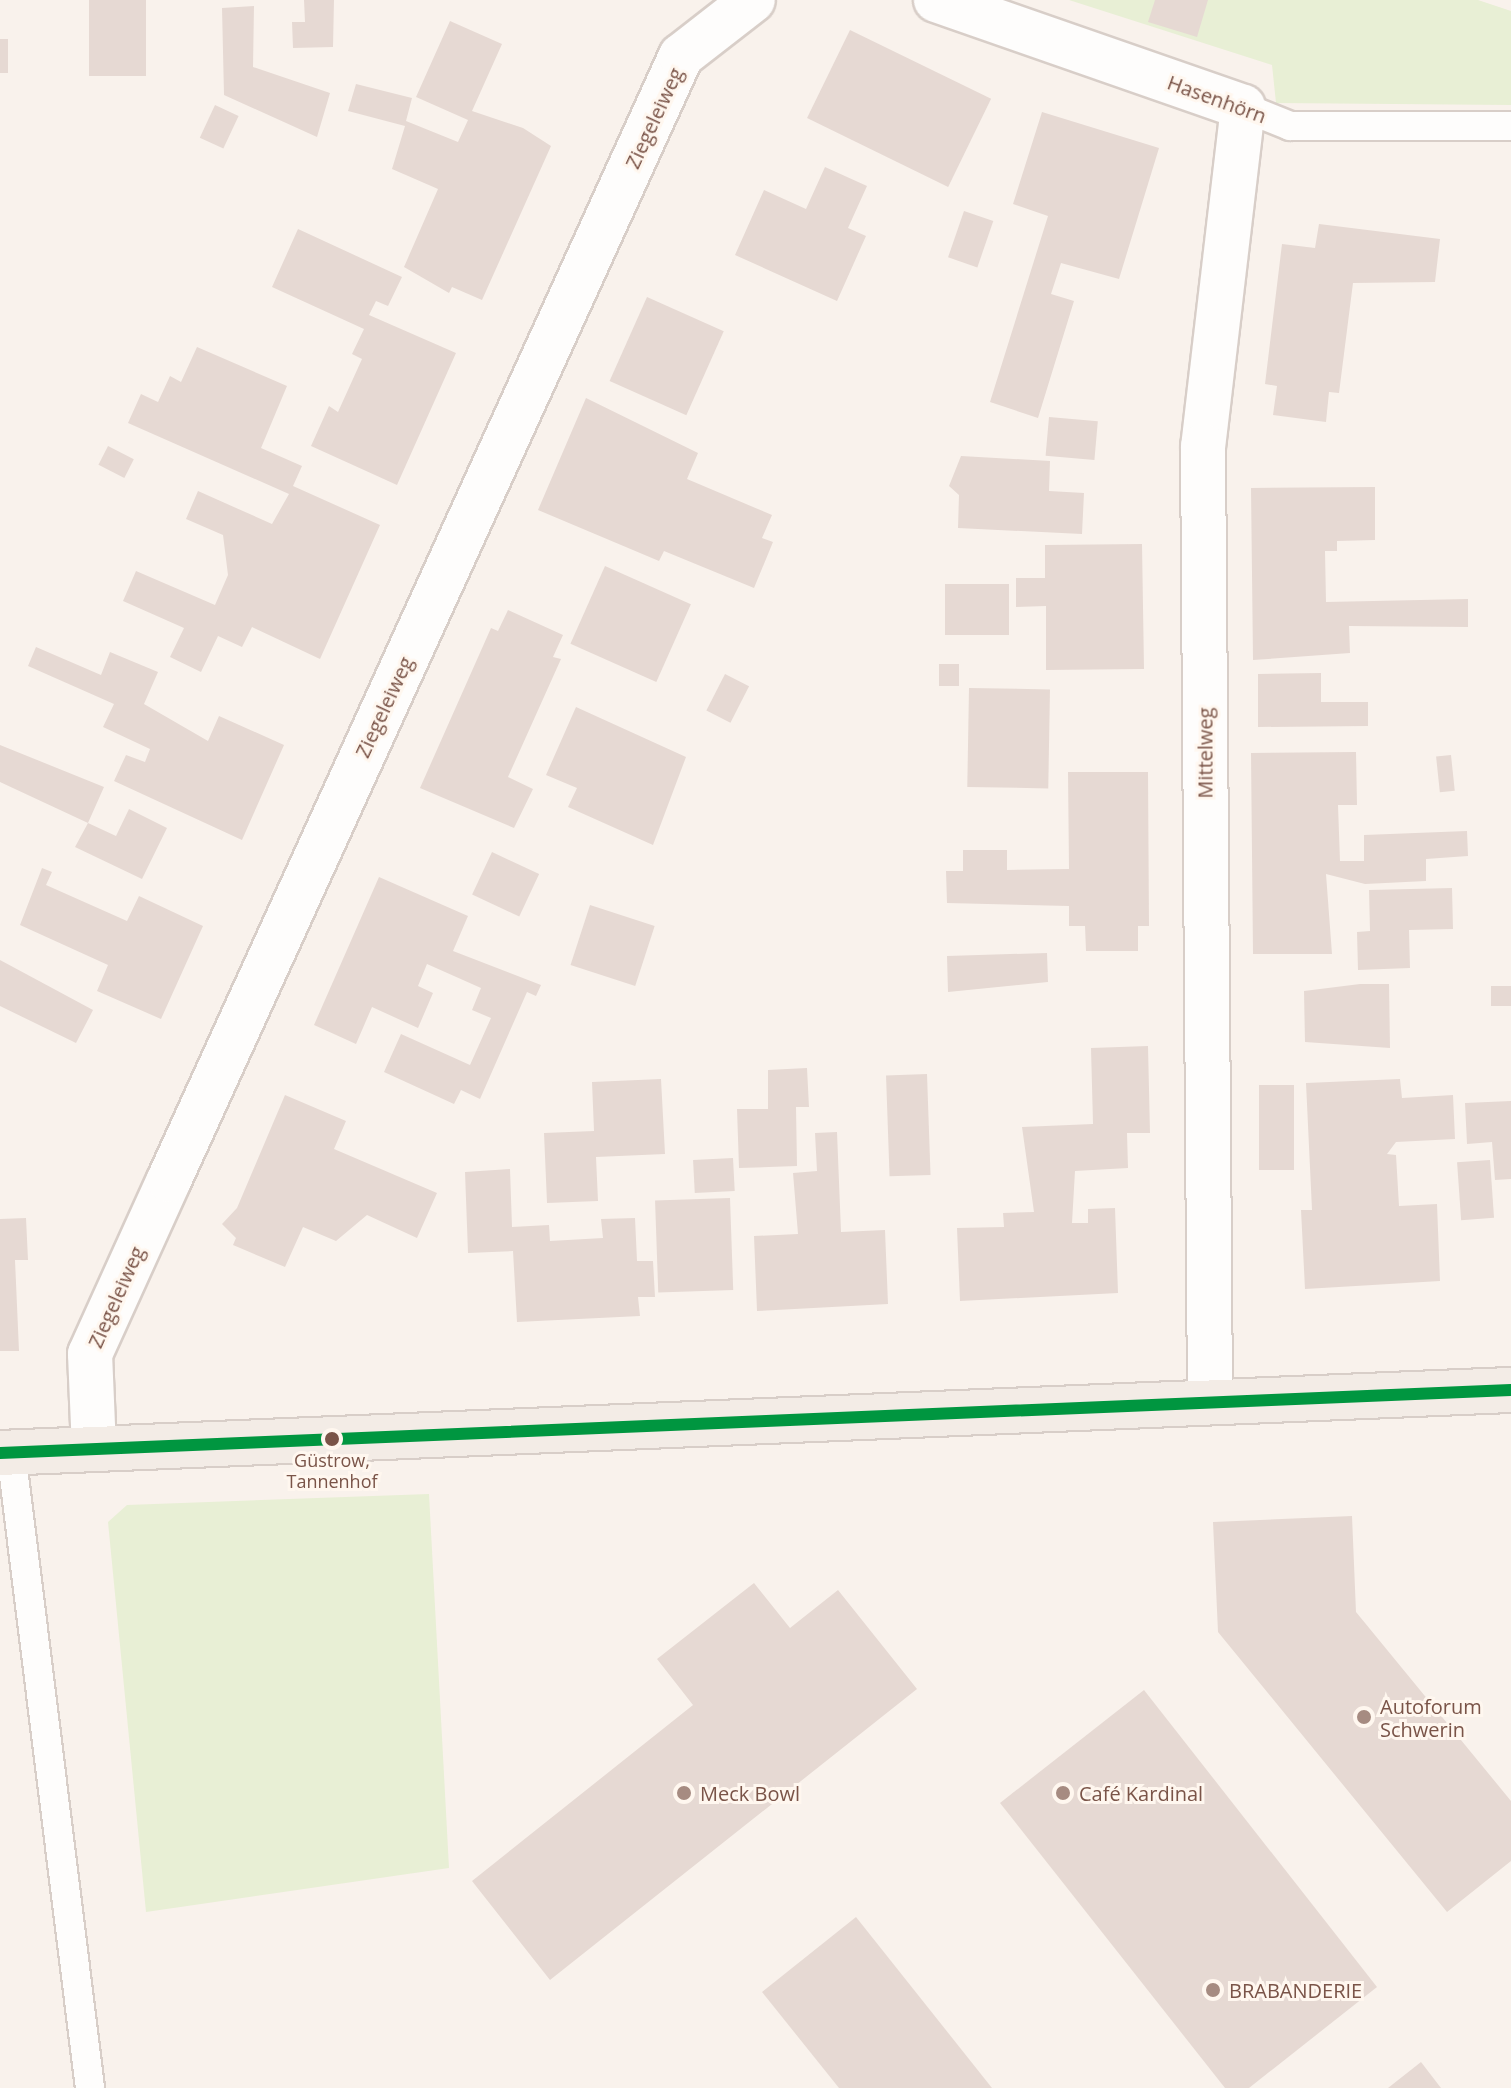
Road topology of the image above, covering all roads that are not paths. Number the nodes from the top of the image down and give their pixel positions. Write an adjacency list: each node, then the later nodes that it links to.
1 (753, 0): 7 (street, Ziegeleiweg)
2 (936, 0): 3 (street, Hasenhörn)
3 (1243, 107): 4 (lane, Hasenhörn); 6 (street, Mittelweg)
4 (1511, 126)
5 (1511, 1390): 6 (main road)
6 (1210, 1402): 7 (main road)
7 (94, 1449): 8 (main road)
8 (5, 1453): 9 (lane)
9 (90, 2088)

